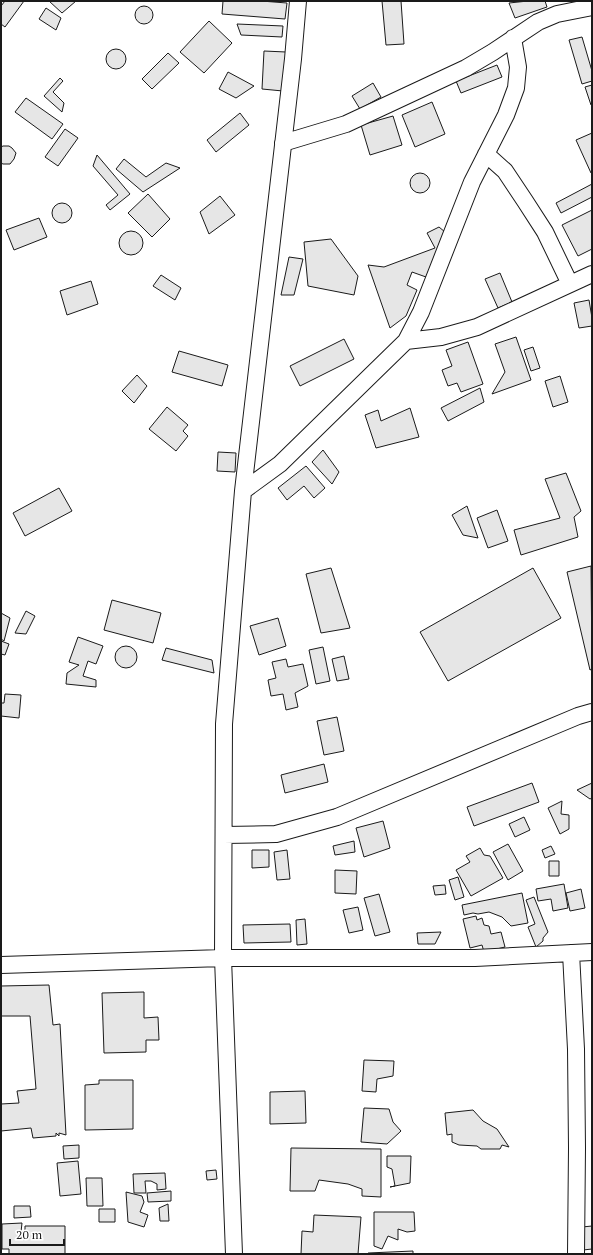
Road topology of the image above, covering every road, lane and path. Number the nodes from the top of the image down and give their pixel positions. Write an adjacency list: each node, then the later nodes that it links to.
1 (298, 1): 4 (street)
2 (592, 7): 3 (street)
3 (513, 38): 4 (street); 5 (street)
4 (283, 143): 9 (street)
5 (486, 154): 7 (street); 8 (street)
6 (592, 274): 7 (street)
7 (570, 284): 8 (street)
8 (406, 341): 9 (street)
9 (242, 491): 11 (street)
10 (592, 712): 11 (street)
11 (224, 835): 14 (street)
12 (592, 952): 13 (street)
13 (571, 953): 14 (street); 17 (street)
14 (223, 958): 15 (street); 16 (street)
15 (1, 965)
16 (234, 1254)
17 (576, 1254)

